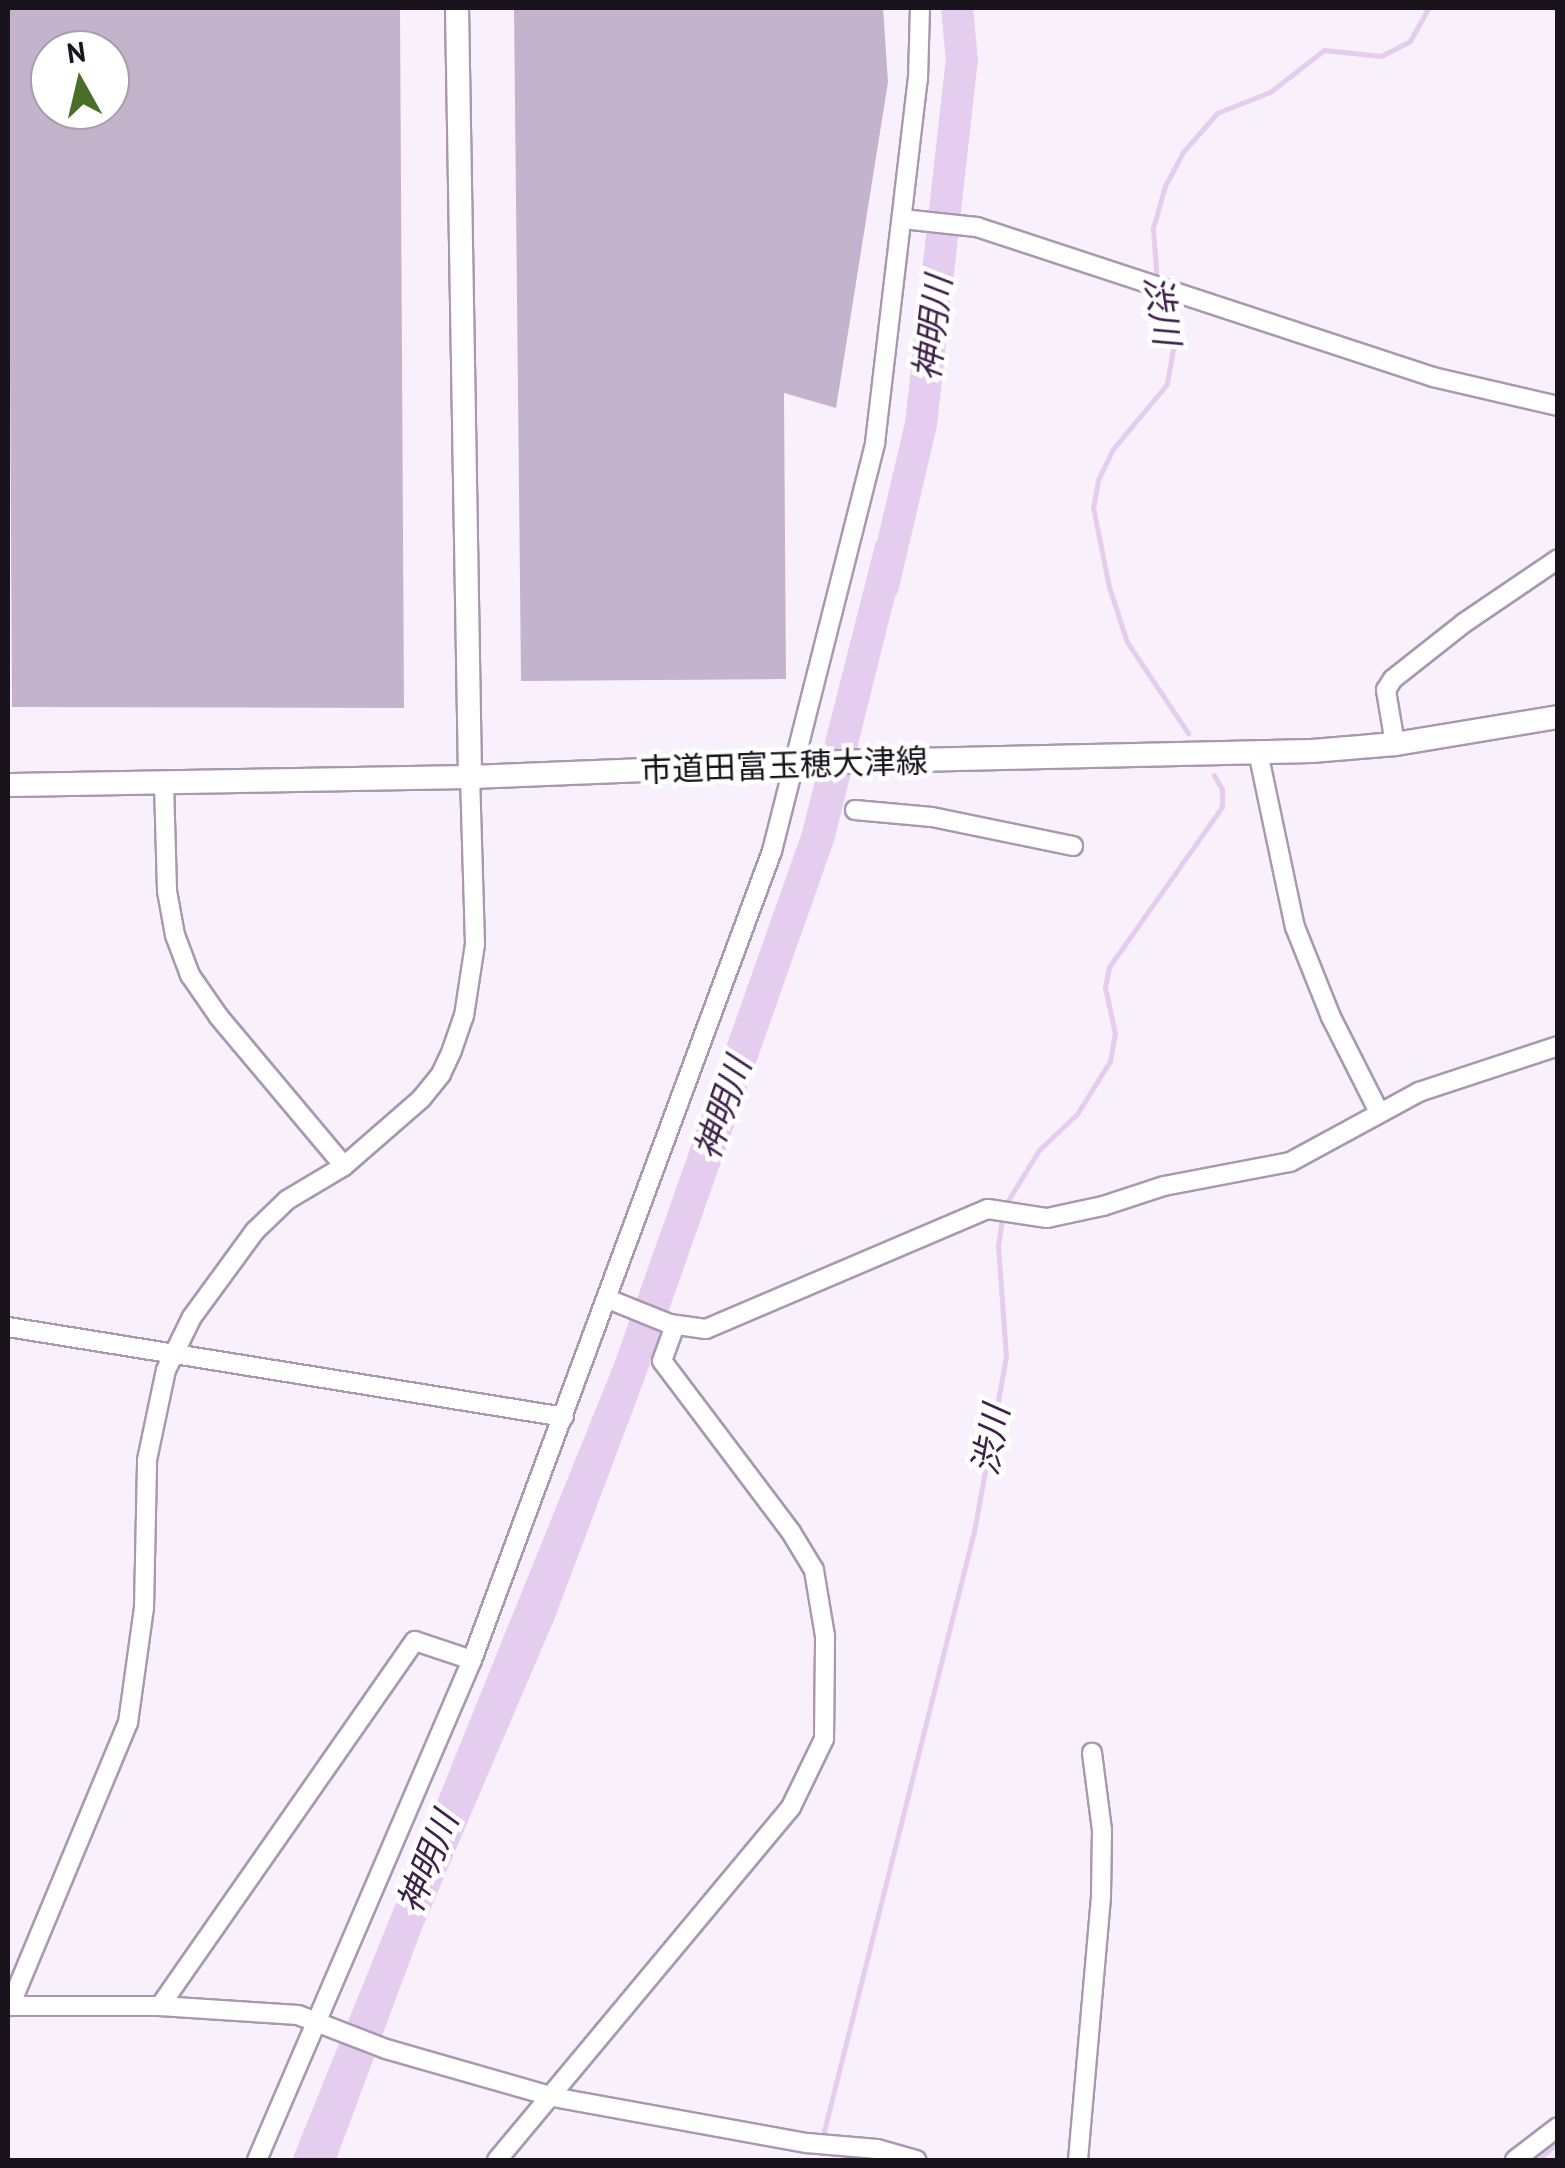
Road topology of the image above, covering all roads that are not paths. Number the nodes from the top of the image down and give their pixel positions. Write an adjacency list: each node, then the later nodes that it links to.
1 (457, 8): 10 (street)
2 (920, 8): 3 (street)
3 (909, 219): 4 (street); 9 (street)
4 (1558, 406)
5 (1558, 559): 7 (street)
6 (1558, 717): 7 (street, 市道田富玉穂大津線)
7 (1395, 744): 8 (street, 市道田富玉穂大津線)
8 (1258, 752): 9 (street, 市道田富玉穂大津線); 16 (street)
9 (803, 763): 10 (street, 市道田富玉穂大津線); 18 (street)
10 (470, 776): 11 (street, 市道田富玉穂大津線); 17 (street)
11 (164, 783): 12 (street, 市道田富玉穂大津線); 17 (street)
12 (8, 785)
13 (855, 810): 14 (street)
14 (1072, 846)
15 (1558, 1046): 16 (street)
16 (1378, 1110): 19 (street)
17 (344, 1166): 21 (street)
18 (615, 1302): 19 (street); 22 (street)
19 (672, 1325): 28 (street)
20 (8, 1327): 21 (street)
21 (175, 1351): 22 (street); 25 (street)
22 (564, 1417): 23 (street)
23 (472, 1660): 26 (street); 27 (street)
24 (1092, 1753): 33 (street)
25 (9, 2006): 26 (street)
26 (160, 2006): 27 (street)
27 (326, 2025): 28 (street); 30 (street)
28 (553, 2097): 31 (street); 32 (street)
29 (1558, 2127): 34 (street)
30 (257, 2160)
31 (497, 2160)
32 (916, 2160)
33 (1078, 2160)
34 (1516, 2160)

